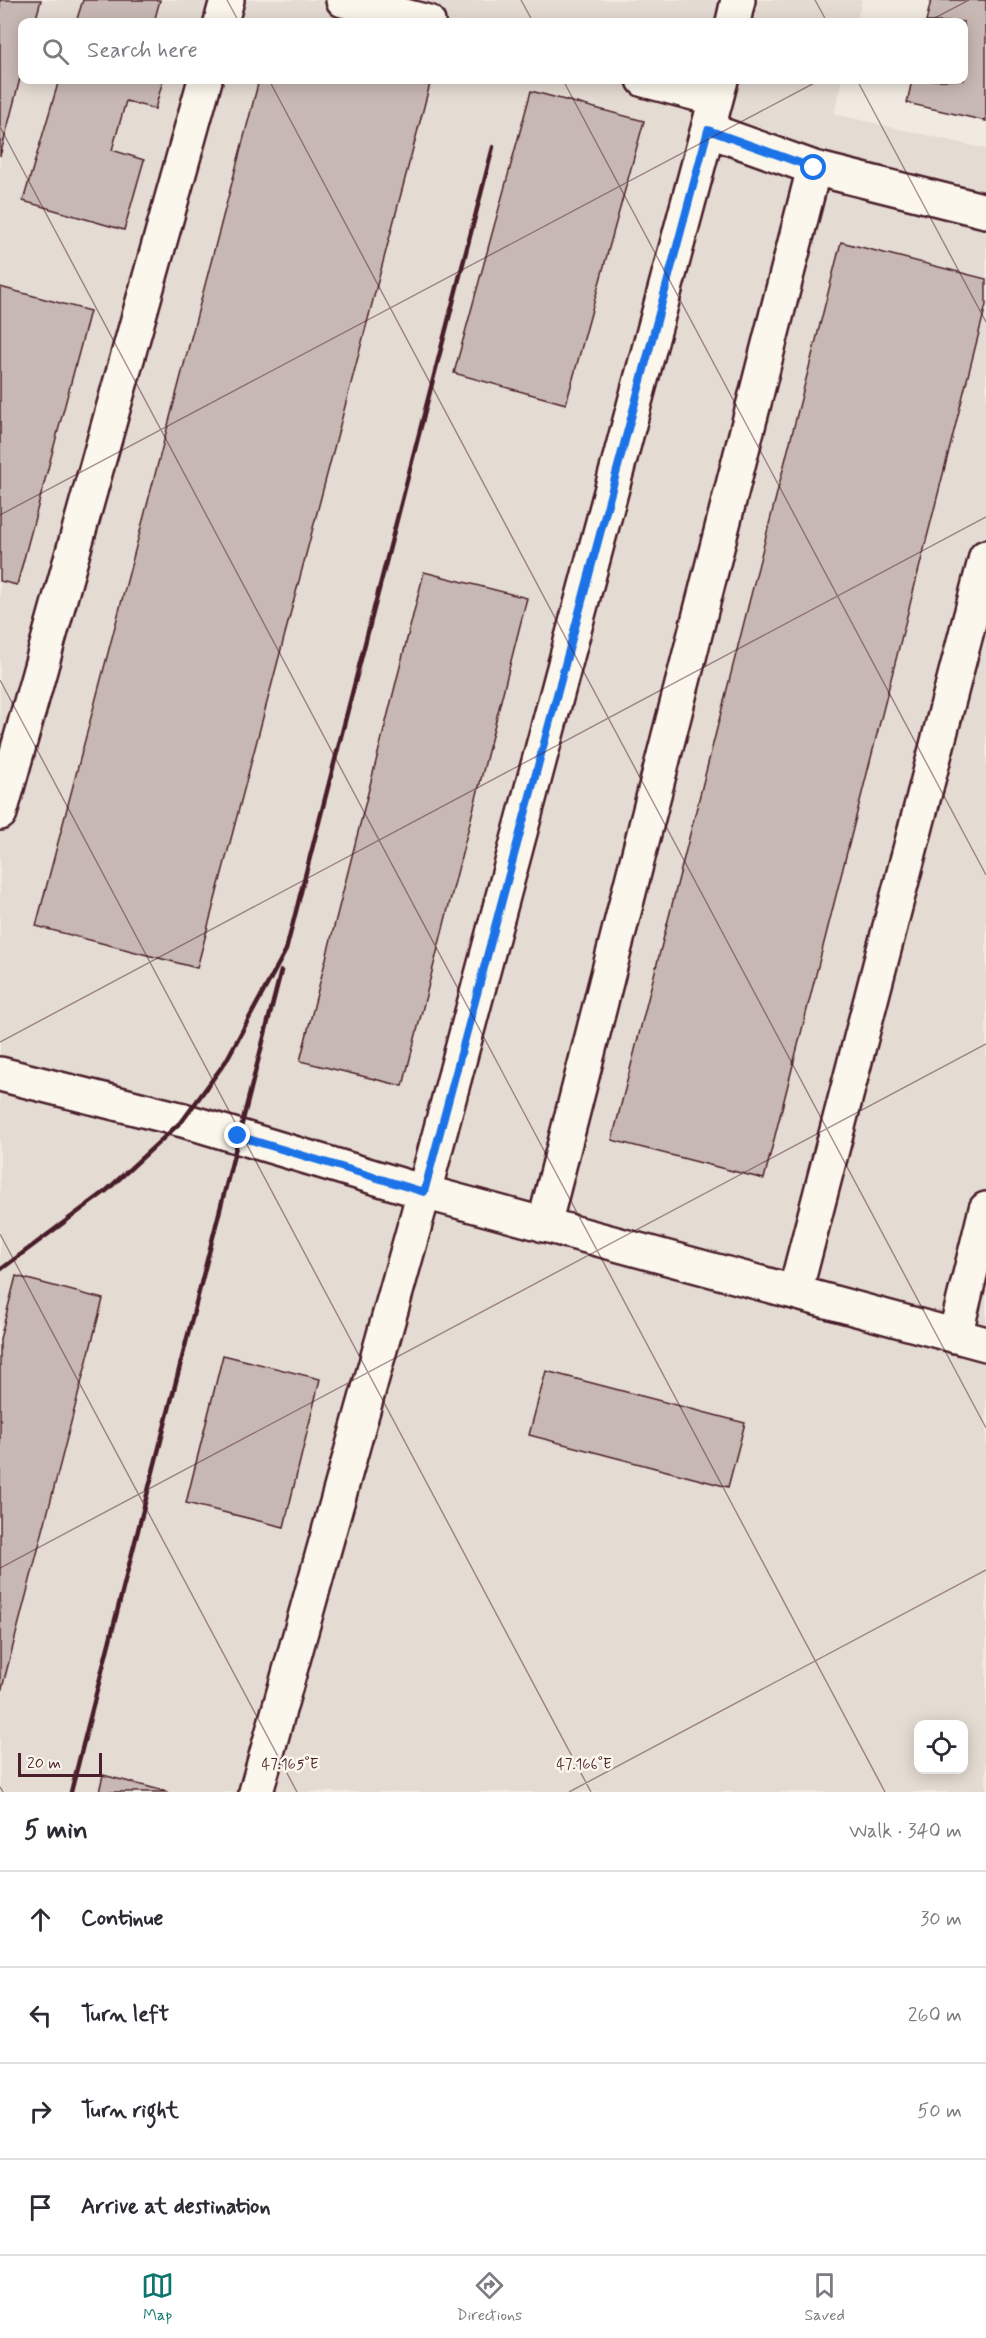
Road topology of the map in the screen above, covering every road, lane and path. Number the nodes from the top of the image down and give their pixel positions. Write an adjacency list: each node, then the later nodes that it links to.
1 (227, 0): 4 (lane)
2 (343, 0): 5 (lane)
3 (738, 0): 6 (lane)
4 (222, 18)
5 (413, 18)
6 (734, 18)
7 (204, 84): 14 (lane)
8 (677, 84): 9 (lane)
9 (718, 89): 10 (lane)
10 (708, 130): 11 (lane); 16 (lane)
11 (814, 168): 12 (lane); 18 (lane)
12 (986, 211)
13 (986, 557): 19 (lane)
14 (0, 813)
15 (0, 1074): 16 (lane)
16 (424, 1192): 18 (lane); 21 (lane)
17 (986, 1209): 20 (lane)
18 (544, 1225): 19 (lane)
19 (795, 1292): 20 (lane)
20 (971, 1340)
21 (256, 1792)

